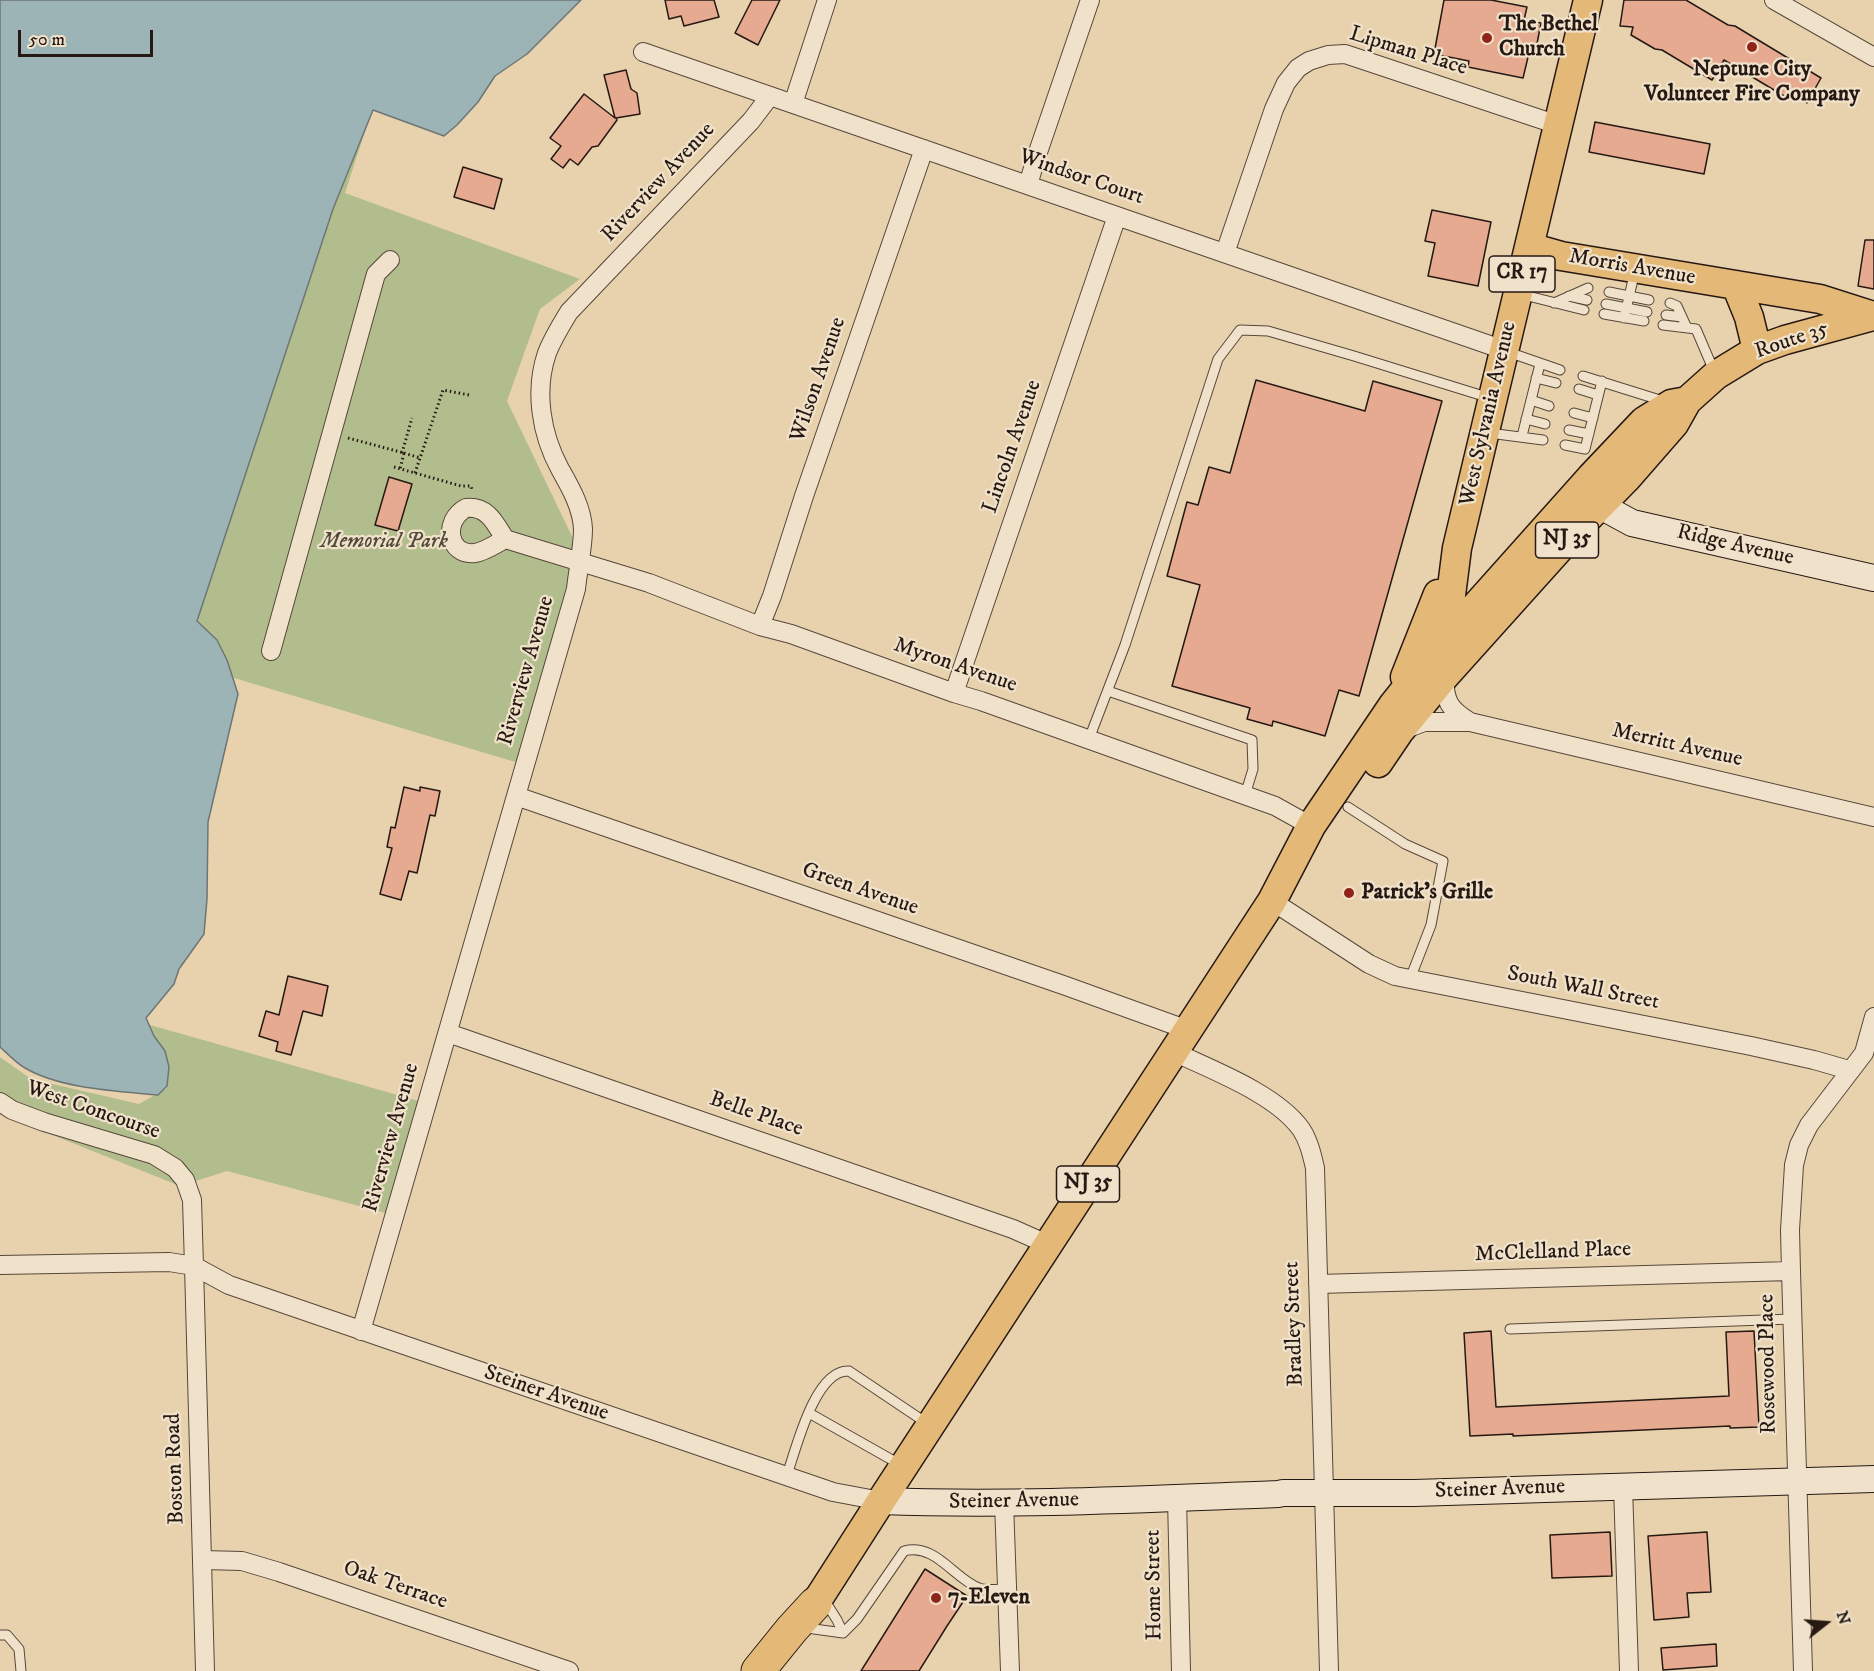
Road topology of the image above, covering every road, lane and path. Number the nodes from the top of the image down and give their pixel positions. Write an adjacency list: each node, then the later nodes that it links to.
1 (827, 0): 8 (street)
2 (1090, 0): 11 (street)
3 (1588, 0): 9 (main road, West Sylvania Avenue / CR 17)
4 (1774, 0): 6 (street)
5 (643, 52): 7 (street, Windsor Court)
6 (1874, 57)
7 (770, 96): 8 (street, Windsor Court); 75 (street, Riverview Avenue)
8 (793, 104): 10 (street, Windsor Court)
9 (1558, 125): 13 (main road, West Sylvania Avenue / CR 17); 14 (street, Lipman Place)
10 (924, 149): 11 (street, Windsor Court); 77 (street, Wilson Avenue)
11 (1028, 185): 12 (street, Windsor Court)
12 (1117, 216): 14 (street, Windsor Court); 82 (street, Lincoln Avenue)
13 (1529, 247): 16 (main road, Morris Avenue); 20 (main road, West Sylvania Avenue / CR 17)
14 (1226, 253): 37 (street, Windsor Court)
15 (390, 260): 60 (street)
16 (1636, 269): 17 (main road, Morris Avenue); 22 (lane)
17 (1736, 285): 32 (main road, Morris Avenue); 38 (main road)
18 (1588, 288): 21 (lane)
19 (1609, 292): 22 (lane)
20 (1518, 293): 25 (lane); 37 (main road, West Sylvania Avenue / CR 17)
21 (1569, 296): 23 (lane); 25 (lane)
22 (1629, 296): 24 (lane); 28 (lane)
23 (1587, 300)
24 (1649, 300)
25 (1554, 303): 29 (lane)
26 (1670, 303): 33 (lane)
27 (1606, 304): 28 (lane)
28 (1627, 308): 34 (lane); 34 (lane)
29 (1584, 310)
30 (1604, 314): 34 (lane)
31 (1666, 315): 33 (lane)
32 (1874, 316): 38 (main road, Route 35 / NJ 35)
33 (1682, 317): 36 (lane)
34 (1624, 318)
35 (1664, 325): 36 (lane)
36 (1687, 328): 41 (lane)
37 (1504, 350): 39 (lane); 49 (main road, West Sylvania Avenue / CR 17)
38 (1757, 350): 41 (main road, Route 35 / NJ 35)
39 (1540, 364): 40 (lane); 43 (lane)
40 (1560, 370)
41 (1716, 375): 51 (main road, Route 35 / NJ 35)
42 (1583, 376): 44 (lane)
43 (1536, 378): 45 (lane); 50 (lane)
44 (1602, 381): 48 (lane); 51 (lane)
45 (1556, 383)
46 (1579, 389): 48 (lane)
47 (469, 395): 66 (path)
48 (1598, 395): 55 (lane)
49 (1492, 399): 59 (main road, West Sylvania Avenue / CR 17); 81 (lane)
50 (1531, 400): 52 (lane); 56 (lane)
51 (1679, 403): 67 (main road, NJ 35); 71 (main road, NJ 35)
52 (1549, 406)
53 (1574, 412): 55 (lane)
54 (412, 418): 65 (path)
55 (1593, 418): 61 (lane)
56 (1526, 419): 57 (lane); 62 (lane)
57 (1545, 424)
58 (1569, 430): 61 (lane)
59 (1484, 432): 62 (lane); 74 (main road, West Sylvania Avenue / CR 17)
60 (331, 433): 65 (path); 79 (street)
61 (1589, 434): 67 (lane)
62 (1522, 436): 63 (lane)
63 (1543, 441)
64 (1564, 445): 67 (lane)
65 (403, 453): 66 (path); 69 (path)
66 (420, 458): 70 (path)
67 (1593, 458): 78 (main road, NJ 35)
68 (394, 467): 69 (path)
69 (400, 469): 70 (path)
70 (415, 473): 72 (path)
71 (1599, 505): 76 (street, Ridge Avenue); 80 (main road, NJ 35)
72 (475, 508): 73 (street); 73 (street)
73 (505, 539): 75 (street, Myron Avenue)
74 (1457, 548): 78 (main road, West Sylvania Avenue / CR 17); 83 (main road, West Sylvania Avenue / CR 17)
75 (579, 561): 77 (street, Myron Avenue); 87 (street, Riverview Avenue)
76 (1874, 578)
77 (760, 626): 82 (street, Myron Avenue)
78 (1441, 645): 83 (main road, West Sylvania Avenue / CR 17)
79 (271, 651)
80 (1444, 677): 83 (main road, NJ 35); 84 (street, Merritt Avenue)
81 (1108, 691): 85 (lane); 86 (lane)
82 (954, 693): 85 (street, Myron Avenue)
83 (1396, 718): 84 (street, Merritt Avenue); 88 (main road, NJ 35); 90 (main road, NJ 35)
84 (1470, 722): 89 (street, Merritt Avenue)
85 (1089, 739): 86 (street, Myron Avenue)
86 (1245, 795): 90 (street, Myron Avenue)
87 (516, 796): 94 (street, Riverview Avenue); 95 (street, Green Avenue)
88 (1348, 807): 91 (main road, NJ 35); 92 (lane)
89 (1874, 817)
90 (1311, 826): 91 (main road, NJ 35)
91 (1272, 901): 92 (street, South Wall Street); 95 (main road, NJ 35)
92 (1410, 980): 96 (street, South Wall Street)
93 (1873, 1019): 96 (street)
94 (448, 1033): 98 (street, Belle Place); 105 (street, Riverview Avenue)
95 (1181, 1041): 98 (main road, NJ 35); 102 (street, Bradley Street)
96 (1849, 1071): 101 (street, Rosewood Place)
97 (0, 1102): 100 (street, West Concourse)
98 (1049, 1245): 107 (main road, NJ 35)
99 (0, 1265): 100 (street, Steiner Avenue)
100 (194, 1266): 105 (street, Steiner Avenue); 117 (street, Boston Road)
101 (1791, 1270): 102 (street, McClelland Place); 103 (street, Rosewood Place)
102 (1318, 1284): 113 (street, Bradley Street)
103 (1792, 1320): 104 (lane); 111 (street, Rosewood Place)
104 (1510, 1329)
105 (361, 1331): 109 (street, Steiner Avenue)
106 (809, 1413): 107 (lane); 108 (lane); 109 (lane)
107 (930, 1425): 108 (main road, NJ 35)
108 (903, 1466): 115 (main road, NJ 35)
109 (787, 1475): 115 (street, Steiner Avenue)
110 (1874, 1479): 111 (street, Steiner Avenue)
111 (1796, 1481): 112 (street, Steiner Avenue); 131 (street, Rosewood Place)
112 (1623, 1486): 113 (street, Steiner Avenue); 130 (street)
113 (1324, 1493): 114 (street, Steiner Avenue); 129 (street, Bradley Street)
114 (1177, 1498): 116 (street, Steiner Avenue); 128 (street, Home Street)
115 (881, 1501): 116 (street, Steiner Avenue); 119 (main road, NJ 35)
116 (1004, 1502): 118 (street)
117 (202, 1560): 123 (street, Boston Road); 124 (street, Oak Terrace)
118 (1007, 1589): 120 (lane); 127 (street)
119 (814, 1609): 120 (lane); 120 (lane); 125 (highway, NJ 35); 126 (highway, NJ 35)
120 (843, 1632)
121 (0, 1635): 122 (lane)
122 (21, 1671)
123 (205, 1671)
124 (569, 1671)
125 (758, 1671)
126 (784, 1671)
127 (1010, 1671)
128 (1181, 1671)
129 (1329, 1671)
130 (1629, 1671)
131 (1803, 1671)

